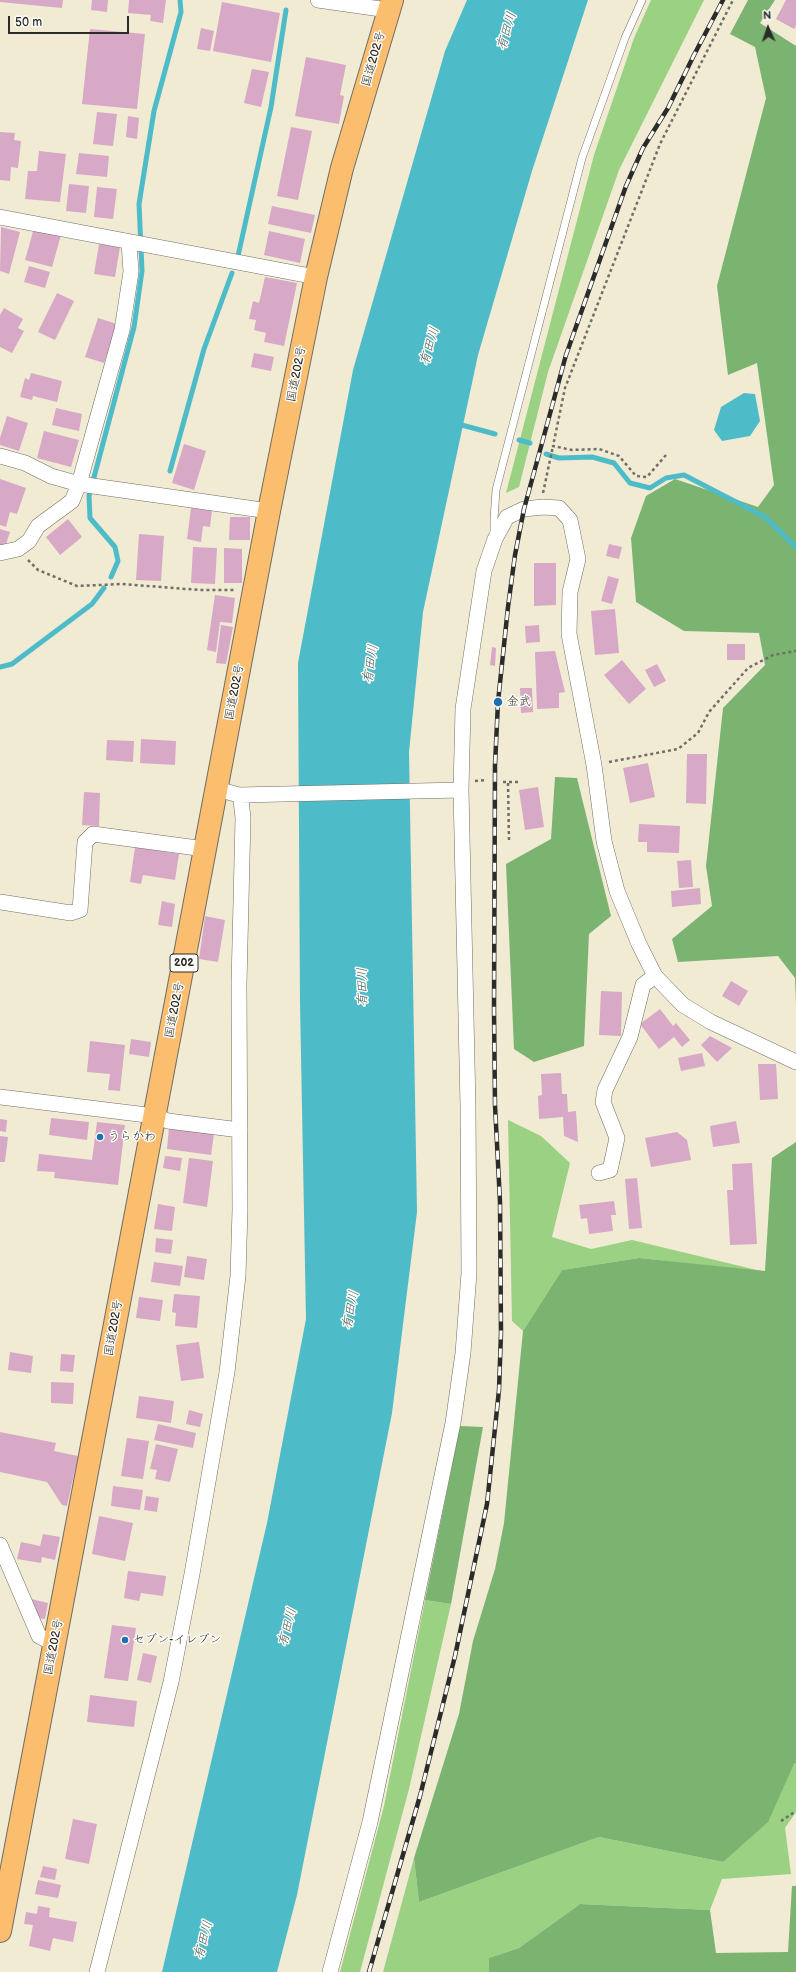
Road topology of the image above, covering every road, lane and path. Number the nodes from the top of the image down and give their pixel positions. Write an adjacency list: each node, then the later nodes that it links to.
1 (318, 0): 4 (street)
2 (642, 0): 14 (lane)
3 (734, 0): 8 (path)
4 (390, 5): 7 (highway, 国道202号 / 202)
5 (0, 217): 6 (street)
6 (129, 242): 7 (street); 11 (street)
7 (316, 277): 13 (highway, 国道202号 / 202)
8 (553, 446): 9 (path); 12 (path)
9 (666, 454)
10 (0, 456): 11 (street)
11 (88, 485): 13 (street); 15 (street)
12 (543, 507): 14 (street); 19 (street)
13 (269, 512): 17 (highway, 国道202号 / 202)
14 (495, 539): 24 (street)
15 (18, 549): 16 (street); 17 (path)
16 (0, 553)
17 (254, 590): 23 (highway, 国道202号 / 202)
18 (796, 651): 19 (path)
19 (594, 765): 29 (street)
20 (503, 782): 22 (path)
21 (520, 782): 22 (path)
22 (508, 783): 26 (path)
23 (217, 789): 25 (street); 27 (highway, 国道202号 / 202)
24 (462, 790): 25 (street); 41 (street)
25 (239, 795): 33 (street)
26 (509, 841)
27 (205, 849): 28 (street); 32 (highway, 国道202号 / 202)
28 (0, 902)
29 (655, 976): 30 (street); 34 (street)
30 (796, 1062)
31 (0, 1097): 32 (street)
32 (155, 1116): 33 (street); 36 (highway, 国道202号 / 202)
33 (240, 1130): 40 (street)
34 (599, 1173)
35 (0, 1545): 36 (street)
36 (55, 1644): 39 (highway, 国道202号 / 202)
37 (796, 1811): 38 (path)
38 (781, 1821)
39 (0, 1932)
40 (98, 1972)
41 (330, 1972)

